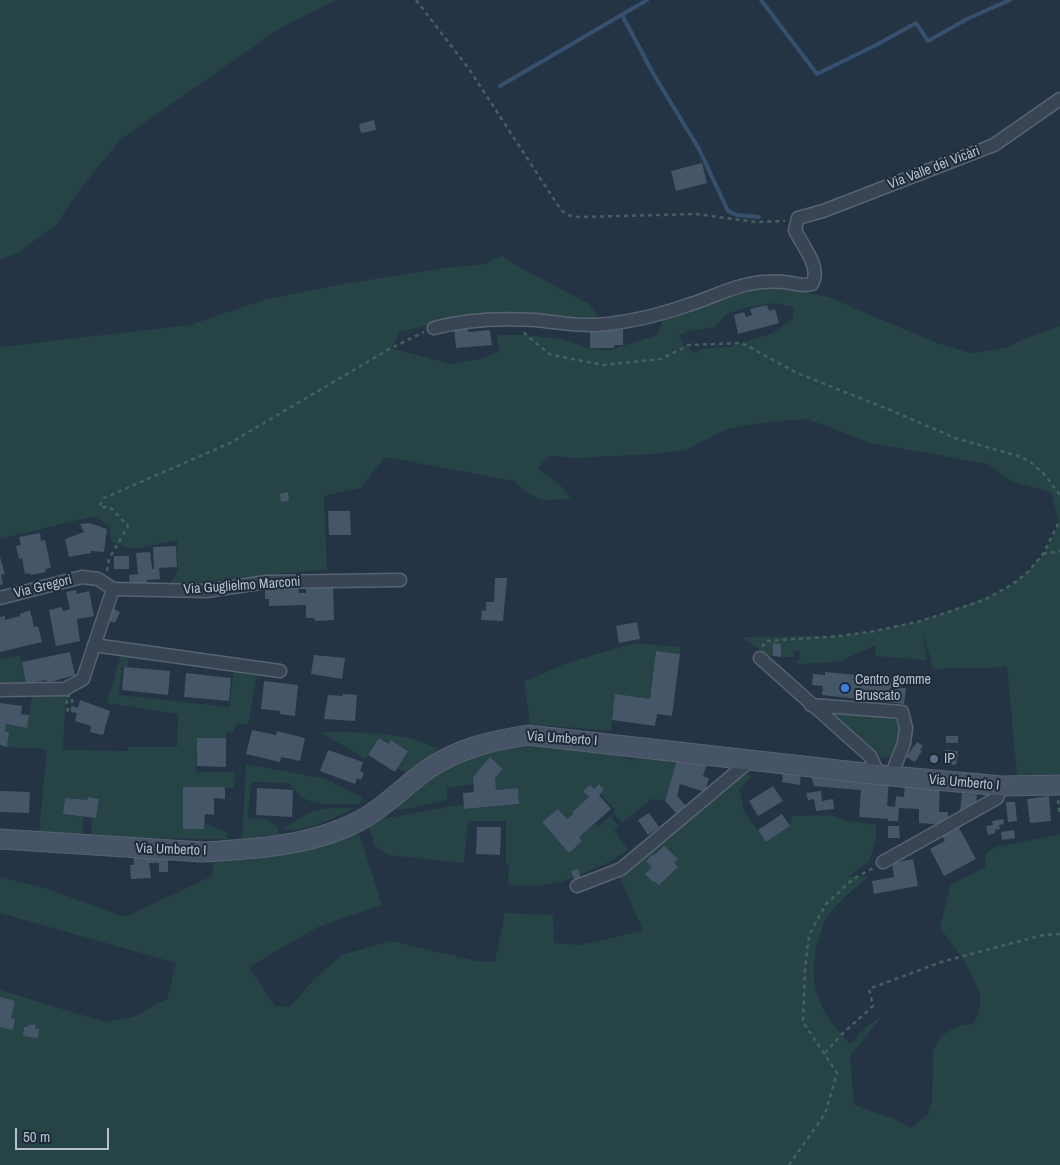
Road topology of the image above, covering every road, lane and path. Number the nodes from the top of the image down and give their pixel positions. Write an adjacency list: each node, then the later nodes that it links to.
1 (416, 0): 3 (path)
2 (1060, 99): 3 (street, Via Valle dei Vicàri)
3 (798, 218): 4 (street)
4 (517, 320): 5 (street); 6 (path)
5 (434, 328): 11 (path)
6 (1060, 495)
7 (1060, 520): 9 (path)
8 (1060, 551): 9 (path)
9 (1043, 554): 14 (path)
10 (400, 580): 11 (street, Via Guglielmo Marconi)
11 (113, 589): 12 (street, Via Gregori); 13 (street)
12 (0, 598)
13 (94, 645): 15 (street); 16 (street)
14 (760, 658): 18 (street)
15 (280, 671)
16 (0, 690)
17 (71, 696): 17 (path)
18 (812, 705): 20 (street); 20 (street)
19 (752, 760): 20 (main road, Via Umberto I); 23 (main road, Via Umberto I); 25 (street)
20 (885, 775): 22 (main road, Via Umberto I)
21 (1060, 785): 22 (main road, Via Umberto I)
22 (1002, 786): 24 (street)
23 (0, 839)
24 (883, 862): 27 (path)
25 (577, 886)
26 (1060, 934): 27 (path)
27 (825, 1054): 28 (path)
28 (789, 1164)

